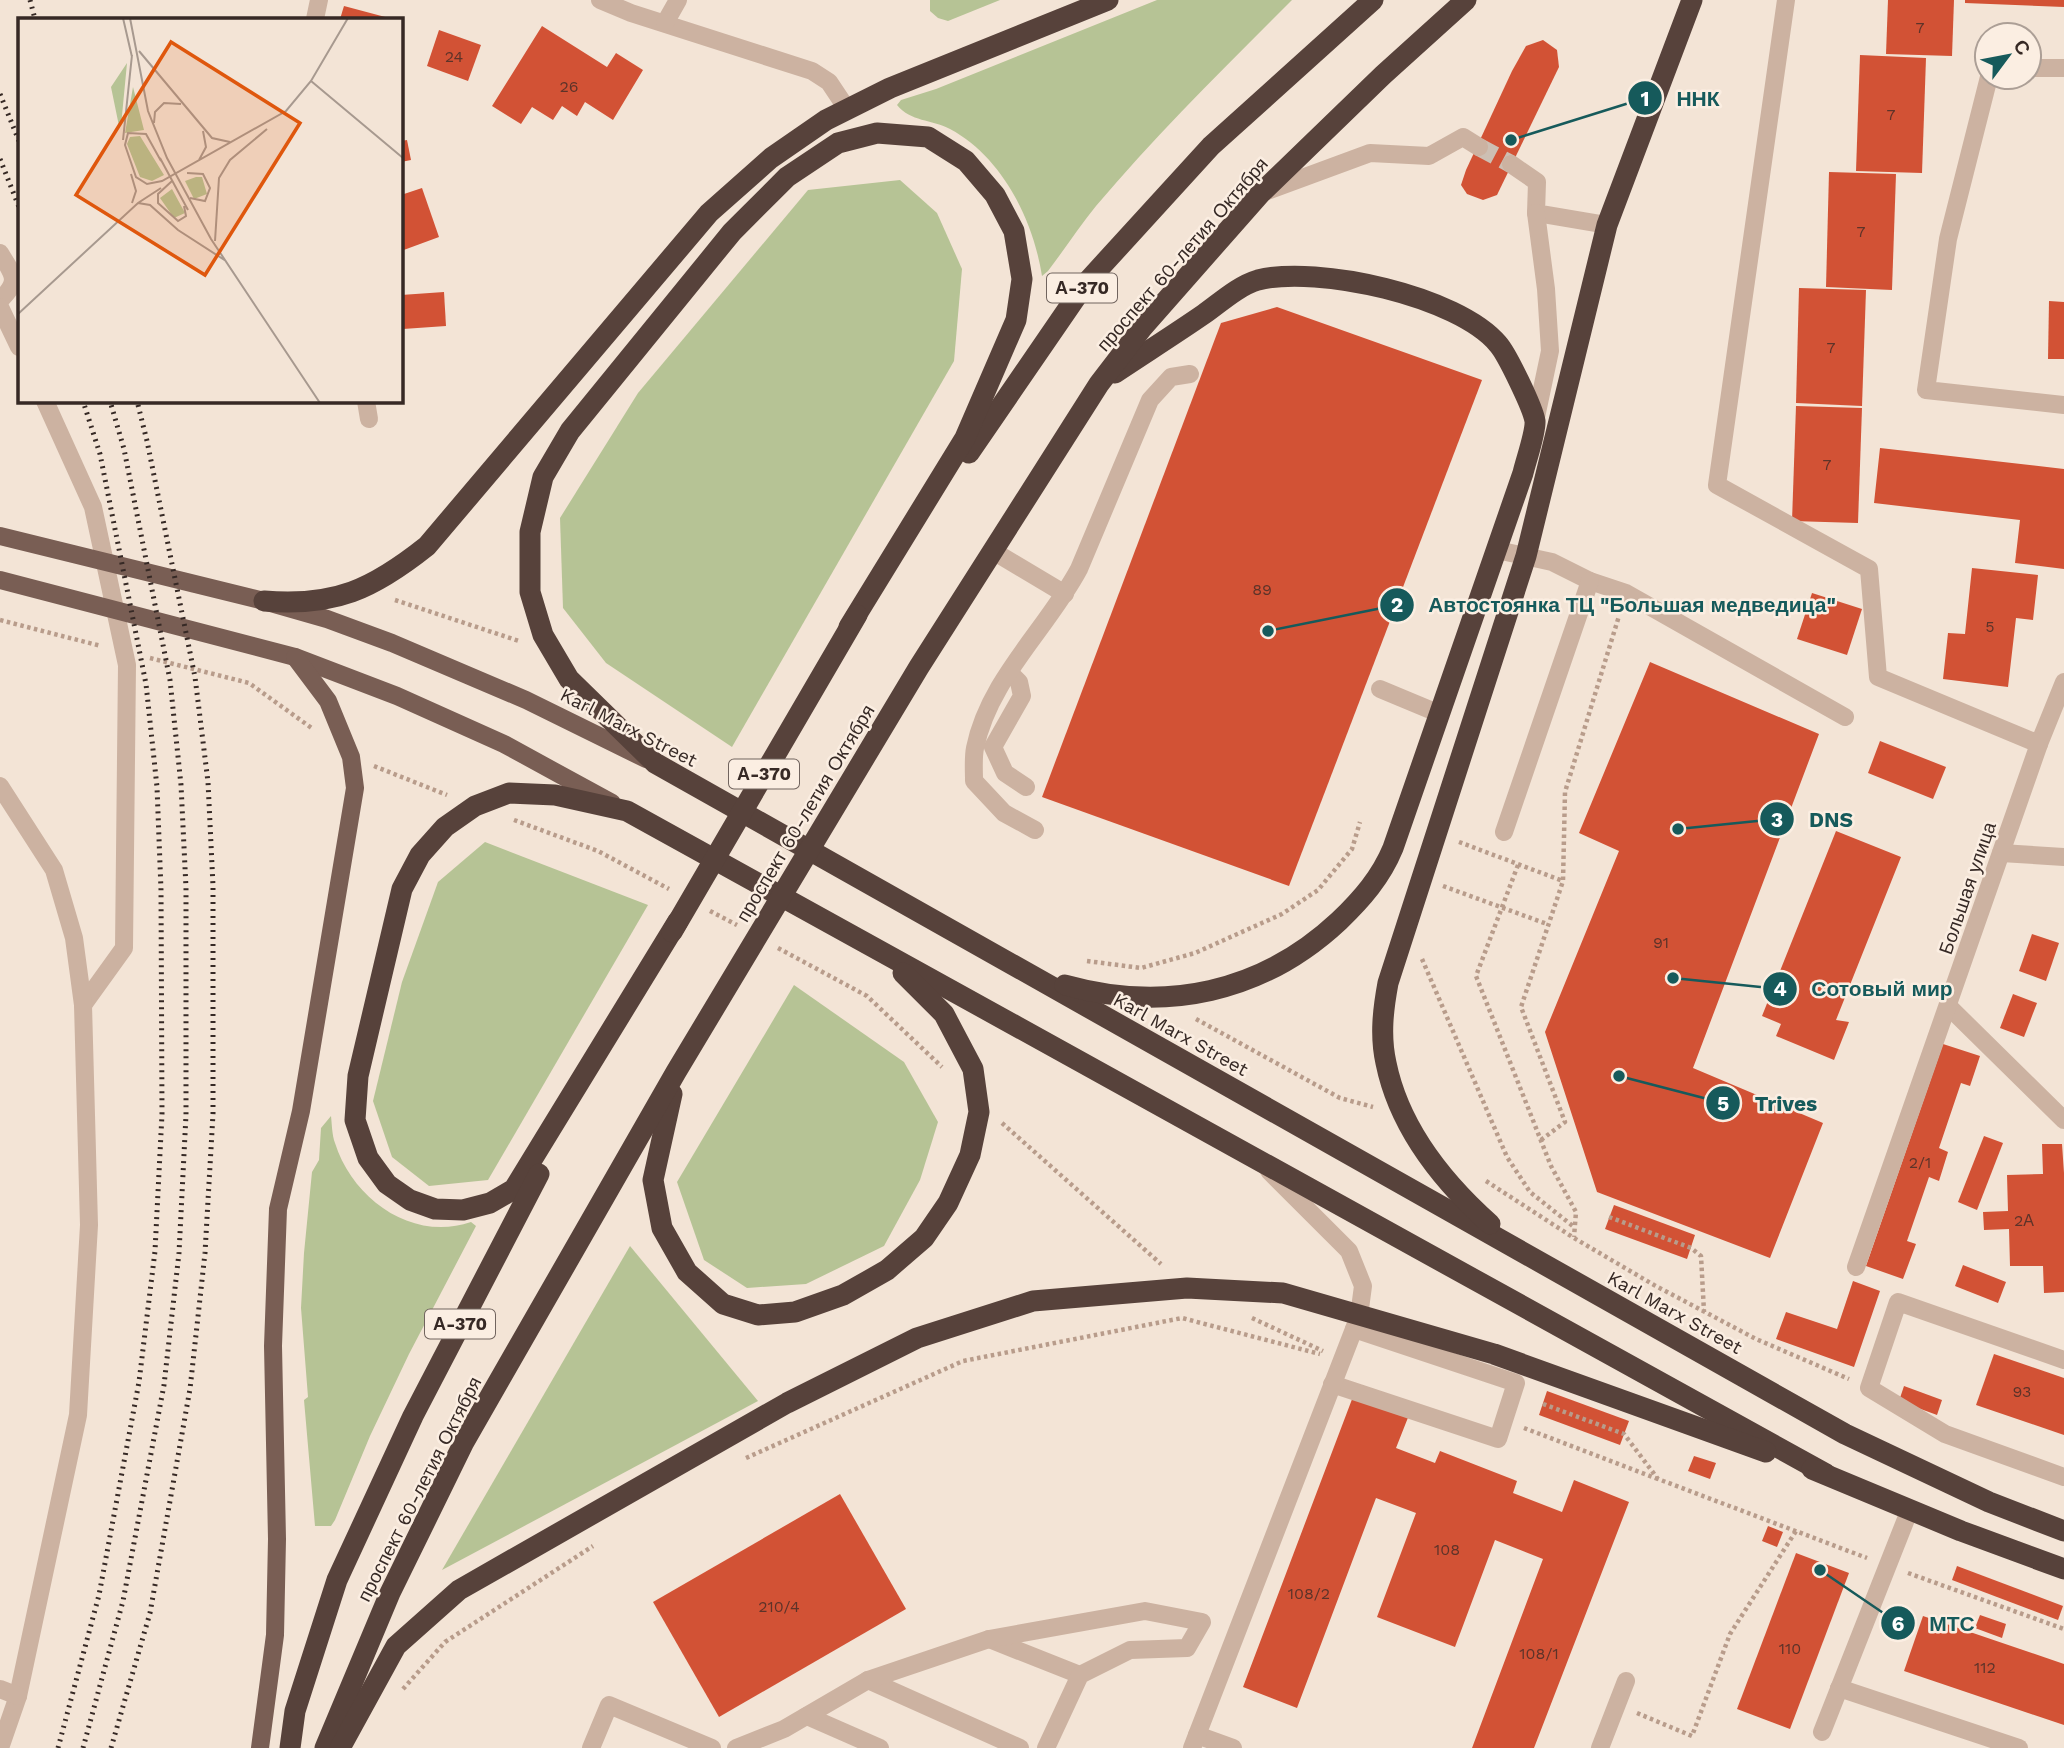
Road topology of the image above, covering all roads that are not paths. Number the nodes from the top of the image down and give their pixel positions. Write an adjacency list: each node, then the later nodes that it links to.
1 (319, 0): 9 (street)
2 (600, 0): 10 (street)
3 (678, 0): 10 (street)
4 (1108, 0): 14 (highway)
5 (1373, 0): 37 (highway, проспект 60-летия Октября / А-370)
6 (1466, 0): 17 (highway, проспект 60-летия Октября / А-370)
7 (1692, 0): 19 (highway)
8 (1786, 0): 44 (street)
9 (315, 18)
10 (665, 23): 14 (street)
11 (2043, 68): 12 (street)
12 (2064, 68)
13 (1985, 91): 27 (street)
14 (847, 110): 36 (highway)
15 (1479, 147): 17 (street)
16 (1511, 164): 18 (street)
17 (1260, 194): 25 (highway, проспект 60-летия Октября / А-370)
18 (1536, 212): 19 (street); 28 (street)
19 (1607, 225): 32 (highway)
20 (0, 253): 21 (street)
21 (0, 300)
22 (0, 307): 23 (street)
23 (18, 345)
24 (1190, 374): 35 (street)
25 (1099, 384): 28 (highway); 31 (highway, проспект 60-летия Октября / А-370)
26 (45, 402): 56 (street)
27 (2064, 405)
28 (1535, 422): 30 (highway)
29 (0, 536): 36 (main road, Karl Marx Street)
30 (1497, 550): 32 (street); 42 (highway)
31 (993, 551): 35 (street); 58 (highway, проспект 60-летия Октября / А-370)
32 (1526, 556): 34 (street); 61 (highway)
33 (0, 580): 38 (main road)
34 (1590, 581): 43 (street); 50 (street)
35 (1065, 594): 39 (street)
36 (264, 600): 45 (main road, Karl Marx Street)
37 (849, 627): 45 (highway); 53 (highway, проспект 60-летия Октября / А-370)
38 (295, 657): 48 (main road); 82 (main road)
39 (1010, 673): 47 (street); 49 (street)
40 (2064, 682): 44 (street, Большая улица)
41 (1380, 689): 42 (street)
42 (1440, 715): 55 (highway)
43 (1844, 717)
44 (2039, 744): 51 (street, Большая улица)
45 (655, 763): 55 (highway, Karl Marx Street)
46 (0, 786): 56 (street)
47 (1026, 787)
48 (627, 811): 53 (highway); 54 (highway)
49 (1035, 830)
50 (1504, 832)
51 (2001, 853): 52 (street); 57 (street, Большая улица)
52 (2064, 857)
53 (678, 921): 83 (highway, проспект 60-летия Октября / А-370)
54 (885, 955): 58 (highway); 60 (highway)
55 (1023, 971): 61 (highway, Karl Marx Street)
56 (83, 1005): 77 (street)
57 (1948, 1006): 59 (street); 62 (street, Большая улица)
58 (676, 1072): 84 (highway, проспект 60-летия Октября / А-370)
59 (2064, 1120)
60 (1258, 1161): 63 (street); 66 (highway)
61 (1529, 1256): 69 (highway, Karl Marx Street)
62 (1856, 1267)
63 (1357, 1323): 65 (street); 65 (street); 66 (highway); 85 (highway)
64 (2064, 1360): 67 (street)
65 (1332, 1384): 80 (street)
66 (1826, 1474): 68 (highway)
67 (2064, 1477)
68 (1910, 1509): 70 (highway); 75 (street)
69 (2064, 1531)
70 (2064, 1569)
71 (989, 1639): 72 (street); 72 (street); 73 (street)
72 (1080, 1675): 91 (street)
73 (868, 1680): 78 (street); 90 (street)
74 (1626, 1681): 93 (street)
75 (1839, 1688): 79 (street); 94 (street)
76 (0, 1689): 77 (street)
77 (18, 1696): 81 (street)
78 (807, 1716): 88 (street); 89 (street)
79 (1822, 1731)
80 (1194, 1741): 92 (street)
81 (0, 1748)
82 (260, 1748)
83 (290, 1748)
84 (325, 1748)
85 (340, 1748)
86 (591, 1748): 87 (street)
87 (712, 1748)
88 (736, 1748)
89 (880, 1748)
90 (1020, 1748)
91 (1046, 1748)
92 (1233, 1748)
93 (1600, 1748)
94 (2019, 1748)

